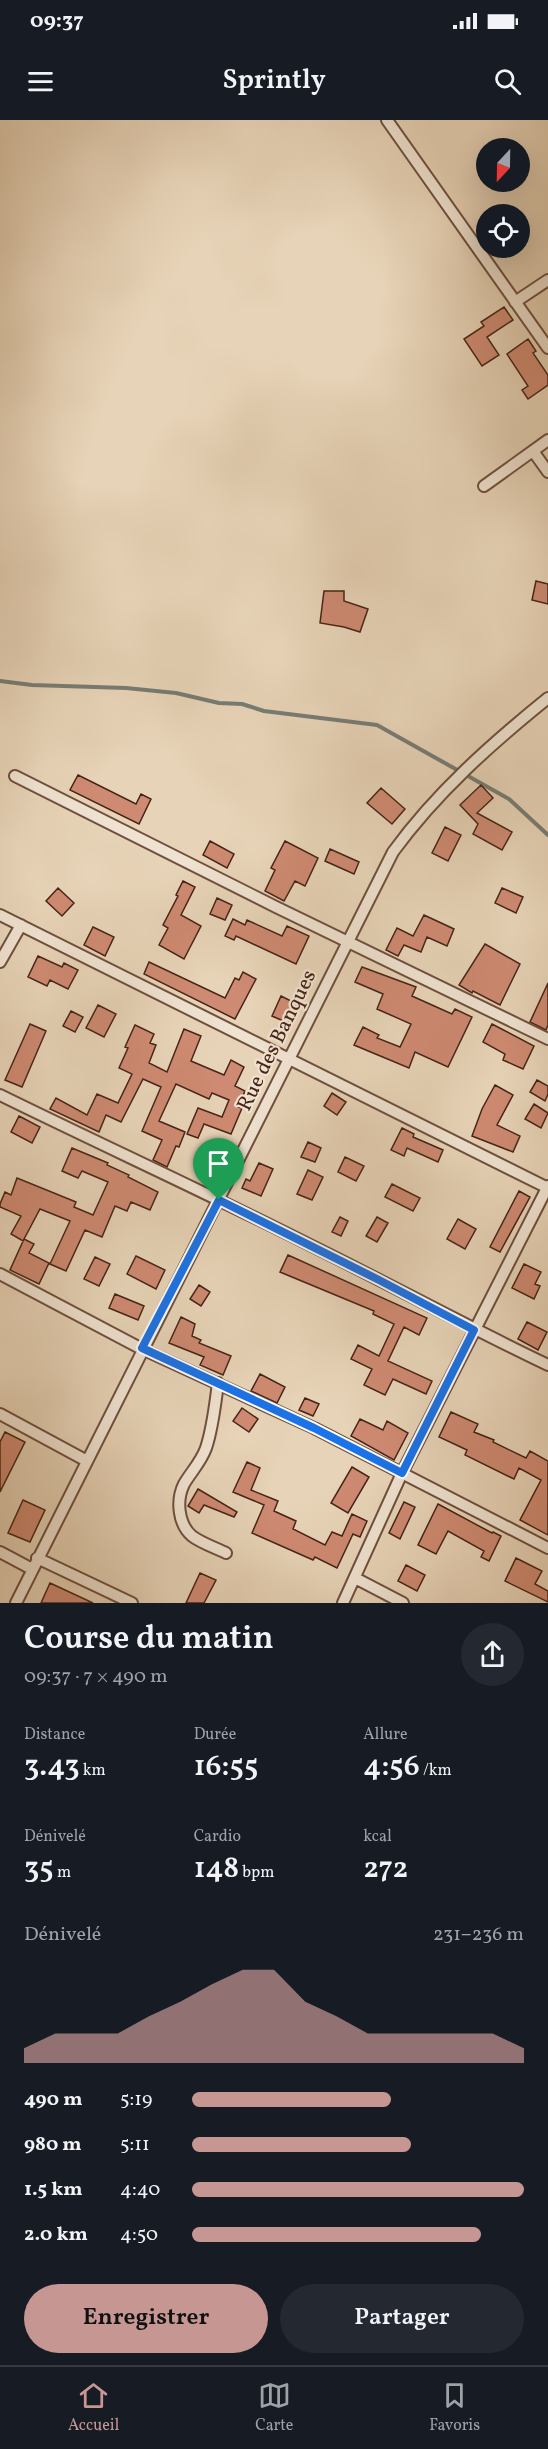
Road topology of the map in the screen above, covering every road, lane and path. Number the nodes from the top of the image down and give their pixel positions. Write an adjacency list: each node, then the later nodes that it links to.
1 (387, 120): 3 (street)
2 (548, 280): 3 (street)
3 (515, 302): 4 (street)
4 (548, 348)
5 (548, 440): 6 (street)
6 (533, 451): 7 (street); 8 (street)
7 (548, 472)
8 (483, 486)
9 (548, 698): 13 (street, Rue des Banques)
10 (15, 776): 13 (street)
11 (0, 915): 12 (street)
12 (21, 925): 14 (street); 16 (street)
13 (347, 942): 15 (street); 16 (street, Rue des Banques)
14 (0, 962)
15 (548, 1039)
16 (289, 1060): 18 (street); 19 (street, Rue des Banques)
17 (0, 1095): 19 (street)
18 (548, 1187): 21 (street)
19 (219, 1200): 21 (street); 22 (street, Rue des Banques)
20 (0, 1274): 22 (street)
21 (474, 1330): 23 (street); 27 (street)
22 (142, 1348): 24 (street); 26 (street, Rue des Banques)
23 (548, 1365)
24 (218, 1383): 27 (street); 30 (street)
25 (0, 1414): 26 (street)
26 (87, 1461): 31 (street, Rue des Banques)
27 (402, 1473): 28 (street); 33 (street)
28 (548, 1548)
29 (0, 1552): 32 (street)
30 (226, 1552)
31 (38, 1558): 32 (street, Rue des Banques); 35 (street)
32 (32, 1569): 34 (street, Rue des Banques)
33 (355, 1578): 36 (street); 37 (street)
34 (16, 1603)
35 (132, 1603)
36 (343, 1603)
37 (403, 1603)

